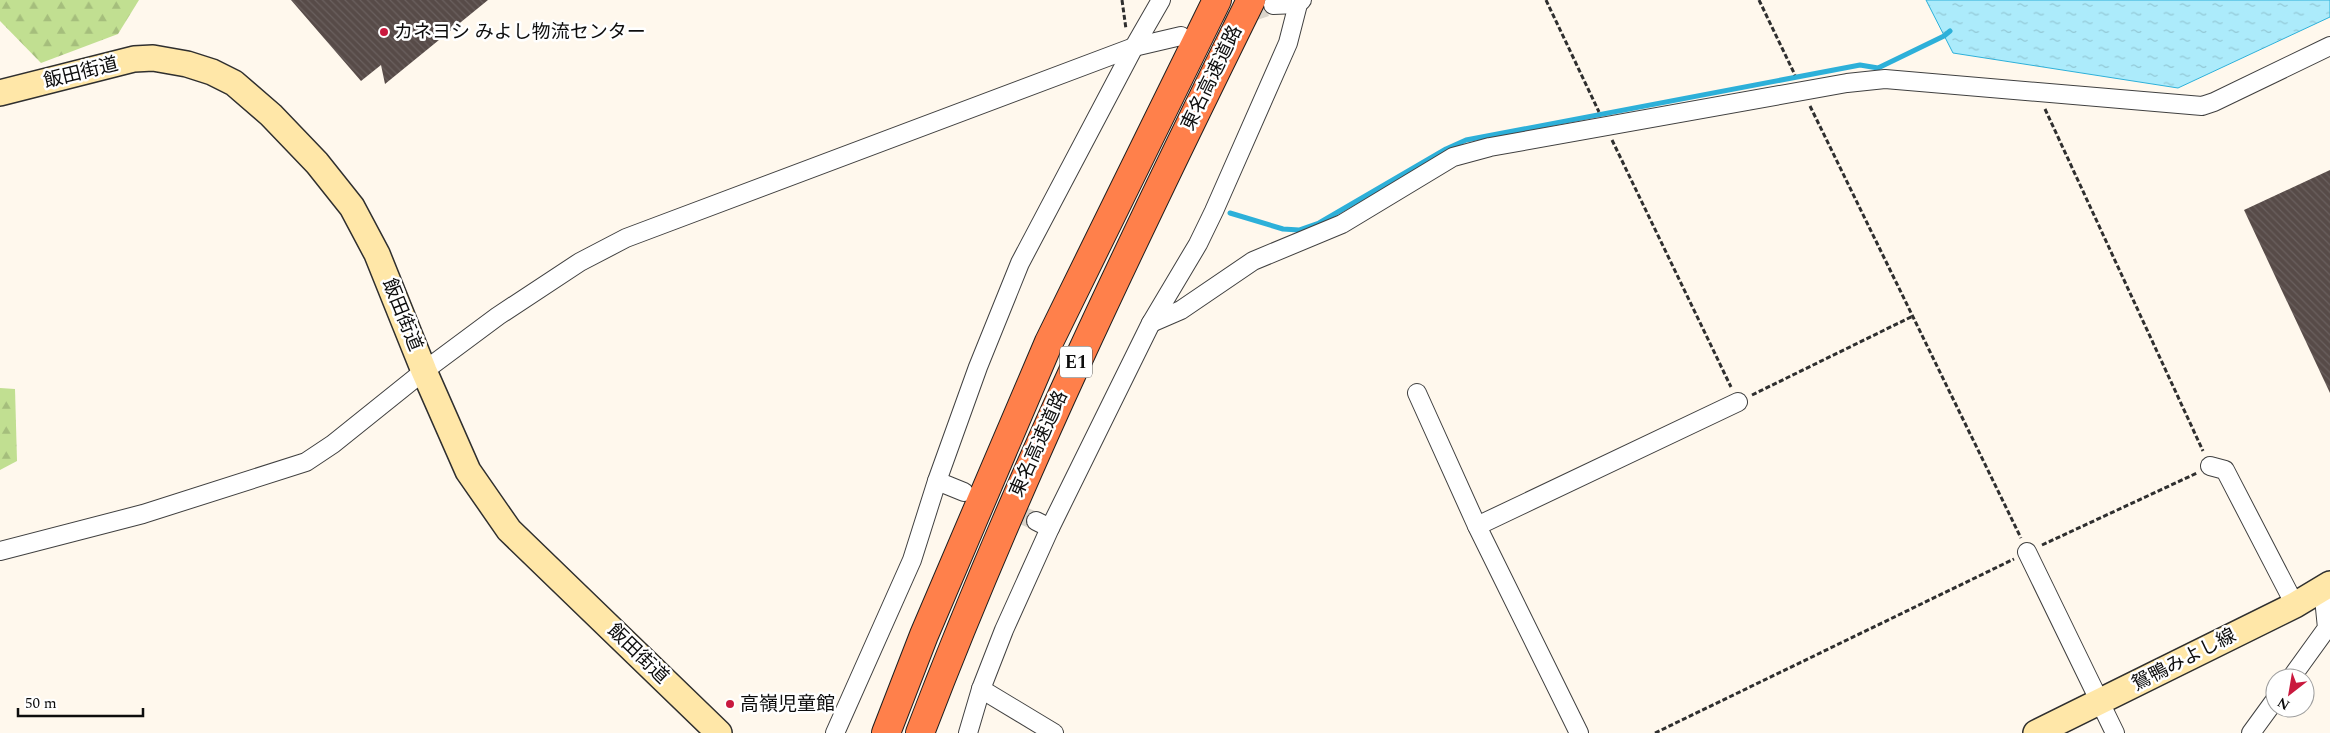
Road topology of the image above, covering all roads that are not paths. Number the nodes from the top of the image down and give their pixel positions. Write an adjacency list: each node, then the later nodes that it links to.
1 (1162, 0): 7 (street)
2 (1217, 0): 27 (highway, 東名高速道路 / E1)
3 (1300, 2): 4 (street); 9 (street)
4 (1262, 3): 28 (highway, 東名高速道路 / E1)
5 (1181, 36): 7 (street)
6 (2330, 46): 9 (street)
7 (1134, 47): 10 (street); 14 (street)
8 (0, 93): 10 (main road, 飯田街道)
9 (1151, 323): 22 (street)
10 (424, 370): 17 (street); 25 (main road, 飯田街道)
11 (1417, 393): 16 (street)
12 (1738, 402): 16 (street)
13 (2210, 466): 20 (street)
14 (937, 481): 15 (street); 26 (street)
15 (964, 492)
16 (1477, 526): 31 (street)
17 (0, 551)
18 (2027, 552): 23 (street)
19 (2327, 586): 20 (main road, 鴛鴨みよし線); 21 (street)
20 (2295, 605): 23 (main road, 鴛鴨みよし線)
21 (2298, 668)
22 (982, 690): 29 (street); 30 (street)
23 (2100, 702): 32 (main road, 鴛鴨みよし線); 33 (street)
24 (2265, 714): 34 (street)
25 (719, 733)
26 (835, 733)
27 (886, 733)
28 (920, 733)
29 (968, 733)
30 (1054, 733)
31 (1579, 733)
32 (2036, 733)
33 (2115, 733)
34 (2251, 733)

